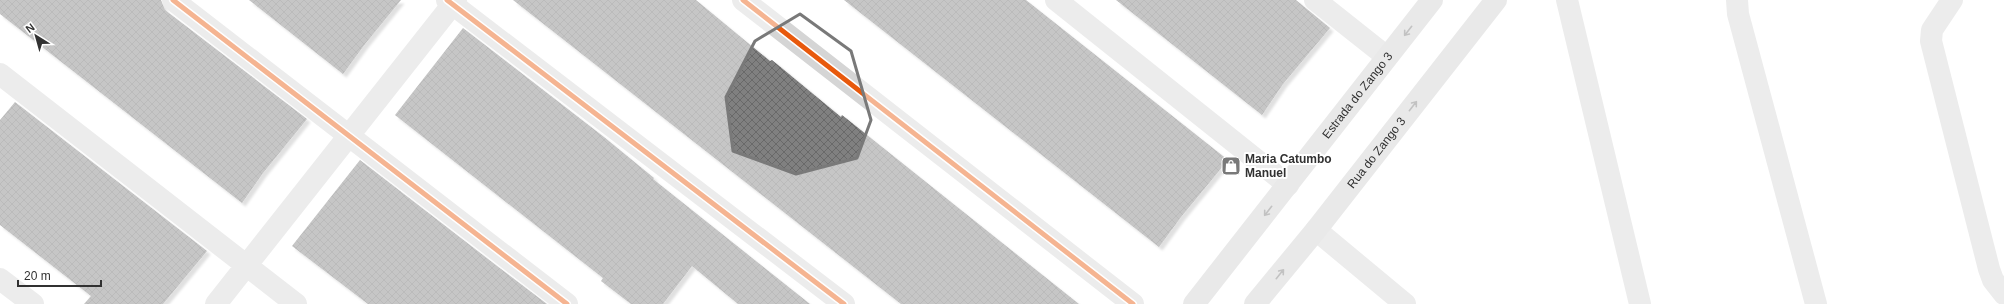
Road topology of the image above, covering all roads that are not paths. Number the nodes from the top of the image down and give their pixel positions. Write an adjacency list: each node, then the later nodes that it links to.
1 (173, 0): 13 (street)
2 (744, 0): 24 (street)
3 (1056, 0): 14 (street)
4 (1315, 0): 11 (street)
5 (1432, 0): 11 (street, Estrada do Zango 3, one-way to 11)
6 (1496, 0): 15 (street, Rua do Zango 3, one-way to 6)
7 (1567, 0): 28 (street)
8 (1737, 0): 29 (street)
9 (1952, 0): 18 (street)
10 (452, 2): 13 (street); 23 (street)
11 (1387, 57): 14 (street, Estrada do Zango 3)
12 (0, 74): 16 (street)
13 (349, 136): 16 (street); 22 (street)
14 (1288, 185): 25 (street, Estrada do Zango 3, one-way to 25)
15 (1316, 230): 26 (street, Rua do Zango 3, one-way to 15); 27 (street)
16 (248, 266): 20 (street); 21 (street)
17 (0, 279): 19 (street)
18 (2004, 294)
19 (33, 304)
20 (216, 304)
21 (296, 304)
22 (567, 304)
23 (844, 304)
24 (1133, 304)
25 (1194, 304)
26 (1255, 304)
27 (1405, 304)
28 (1640, 304)
29 (1816, 304)

